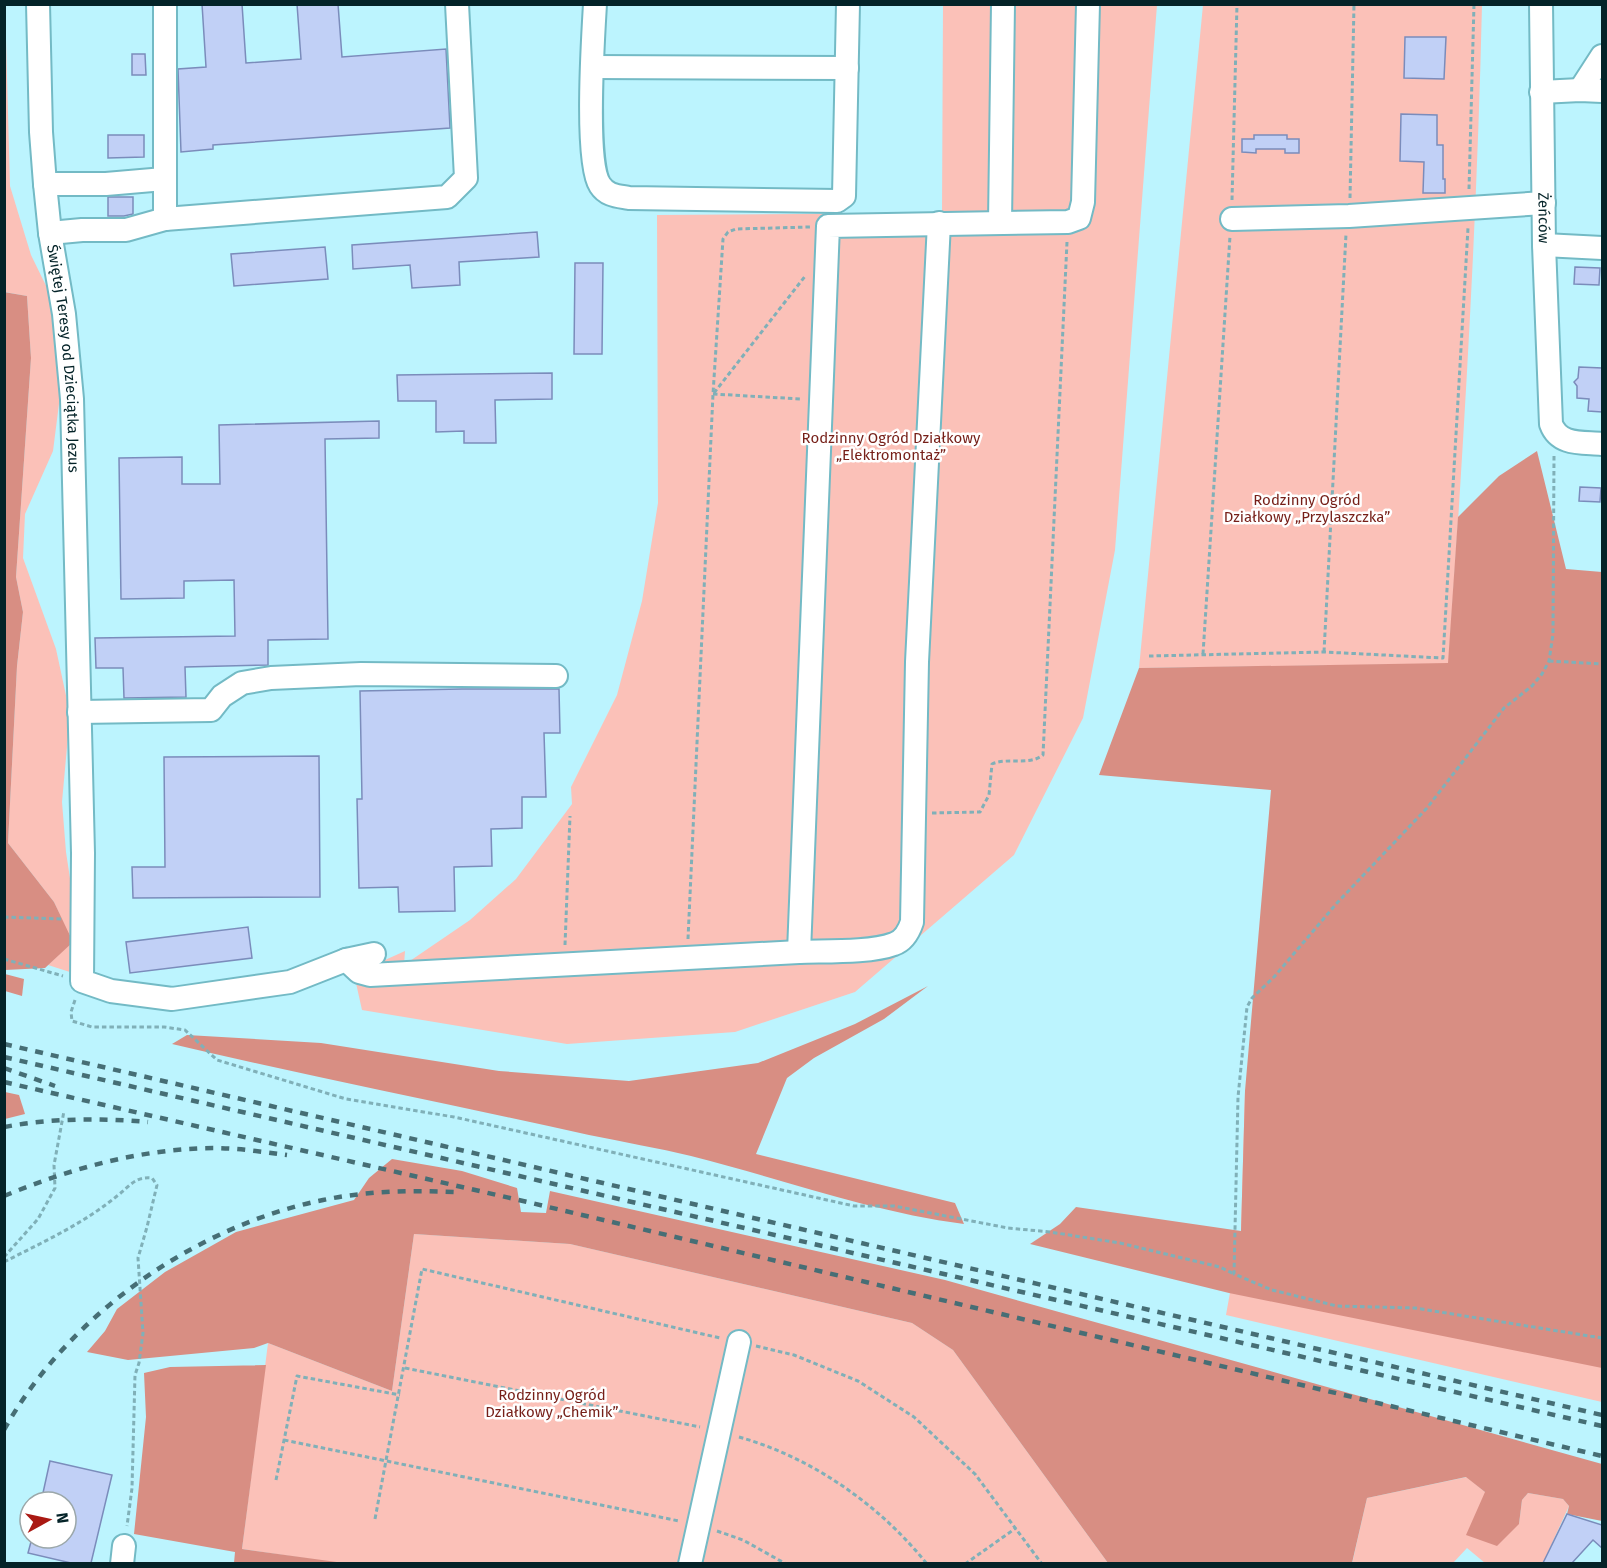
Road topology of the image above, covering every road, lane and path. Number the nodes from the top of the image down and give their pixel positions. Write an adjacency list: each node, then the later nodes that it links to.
1 (38, 4): 18 (street, Świętej Teresy od Dzieciątka Jezus)
2 (165, 4): 17 (street)
3 (457, 4): 22 (street)
4 (595, 4): 13 (street)
5 (848, 4): 14 (street)
6 (1003, 4): 24 (street)
7 (1088, 4): 25 (street)
8 (1237, 4): 23 (path)
9 (1354, 4): 21 (path)
10 (1474, 4): 20 (path)
11 (1541, 4): 16 (street, Żeńców)
12 (1602, 56): 15 (street)
13 (592, 68): 14 (street); 14 (street)
14 (847, 68)
15 (1591, 91): 16 (street)
16 (1541, 92): 19 (street, Żeńców)
17 (164, 179): 18 (street); 22 (street)
18 (45, 184): 28 (street, Świętej Teresy od Dzieciątka Jezus)
19 (1544, 203): 20 (street); 29 (street, Żeńców)
20 (1469, 209): 21 (street); 36 (path)
21 (1349, 216): 23 (street); 36 (path)
22 (165, 219): 28 (street)
23 (1232, 219): 37 (path)
24 (1000, 222): 25 (street); 26 (street)
25 (1068, 222): 43 (path)
26 (939, 223): 27 (street); 43 (street)
27 (828, 226): 32 (path); 33 (street)
28 (50, 233): 42 (street, Świętej Teresy od Dzieciątka Jezus)
29 (1544, 245): 30 (street); 34 (street, Żeńców)
30 (1602, 248)
31 (806, 275): 32 (path)
32 (713, 394): 33 (path); 49 (path)
33 (821, 400): 47 (street)
34 (1554, 433): 35 (street); 39 (path)
35 (1602, 444)
36 (1324, 652): 37 (path)
37 (1203, 654): 38 (path)
38 (1149, 656)
39 (1550, 661): 40 (path); 56 (path)
40 (1602, 664)
41 (556, 676): 42 (street)
42 (79, 712): 46 (street, Świętej Teresy od Dzieciątka Jezus)
43 (913, 814): 47 (street)
44 (570, 816): 52 (path)
45 (4, 917): 46 (path)
46 (84, 919): 53 (street, Świętej Teresy od Dzieciątka Jezus)
47 (799, 952): 49 (street)
48 (374, 954): 51 (street)
49 (688, 958): 52 (street)
50 (4, 959): 53 (path)
51 (346, 960): 52 (street); 53 (street)
52 (564, 964)
53 (82, 981): 56 (path)
54 (64, 1112): 55 (path)
55 (4, 1259): 68 (path)
56 (1234, 1274): 57 (path)
57 (1602, 1338)
58 (740, 1342): 59 (path); 61 (street); 67 (path)
59 (405, 1368): 60 (path); 61 (path)
60 (400, 1395): 62 (path); 63 (path)
61 (719, 1431): 66 (street); 71 (path)
62 (284, 1440): 63 (path); 64 (path)
63 (387, 1460): 65 (path); 66 (path)
64 (276, 1480)
65 (375, 1519)
66 (698, 1524): 69 (street); 70 (path)
67 (1016, 1528): 72 (path); 73 (path)
68 (123, 1555)
69 (690, 1563)
70 (786, 1563)
71 (927, 1563)
72 (965, 1563)
73 (1042, 1563)

